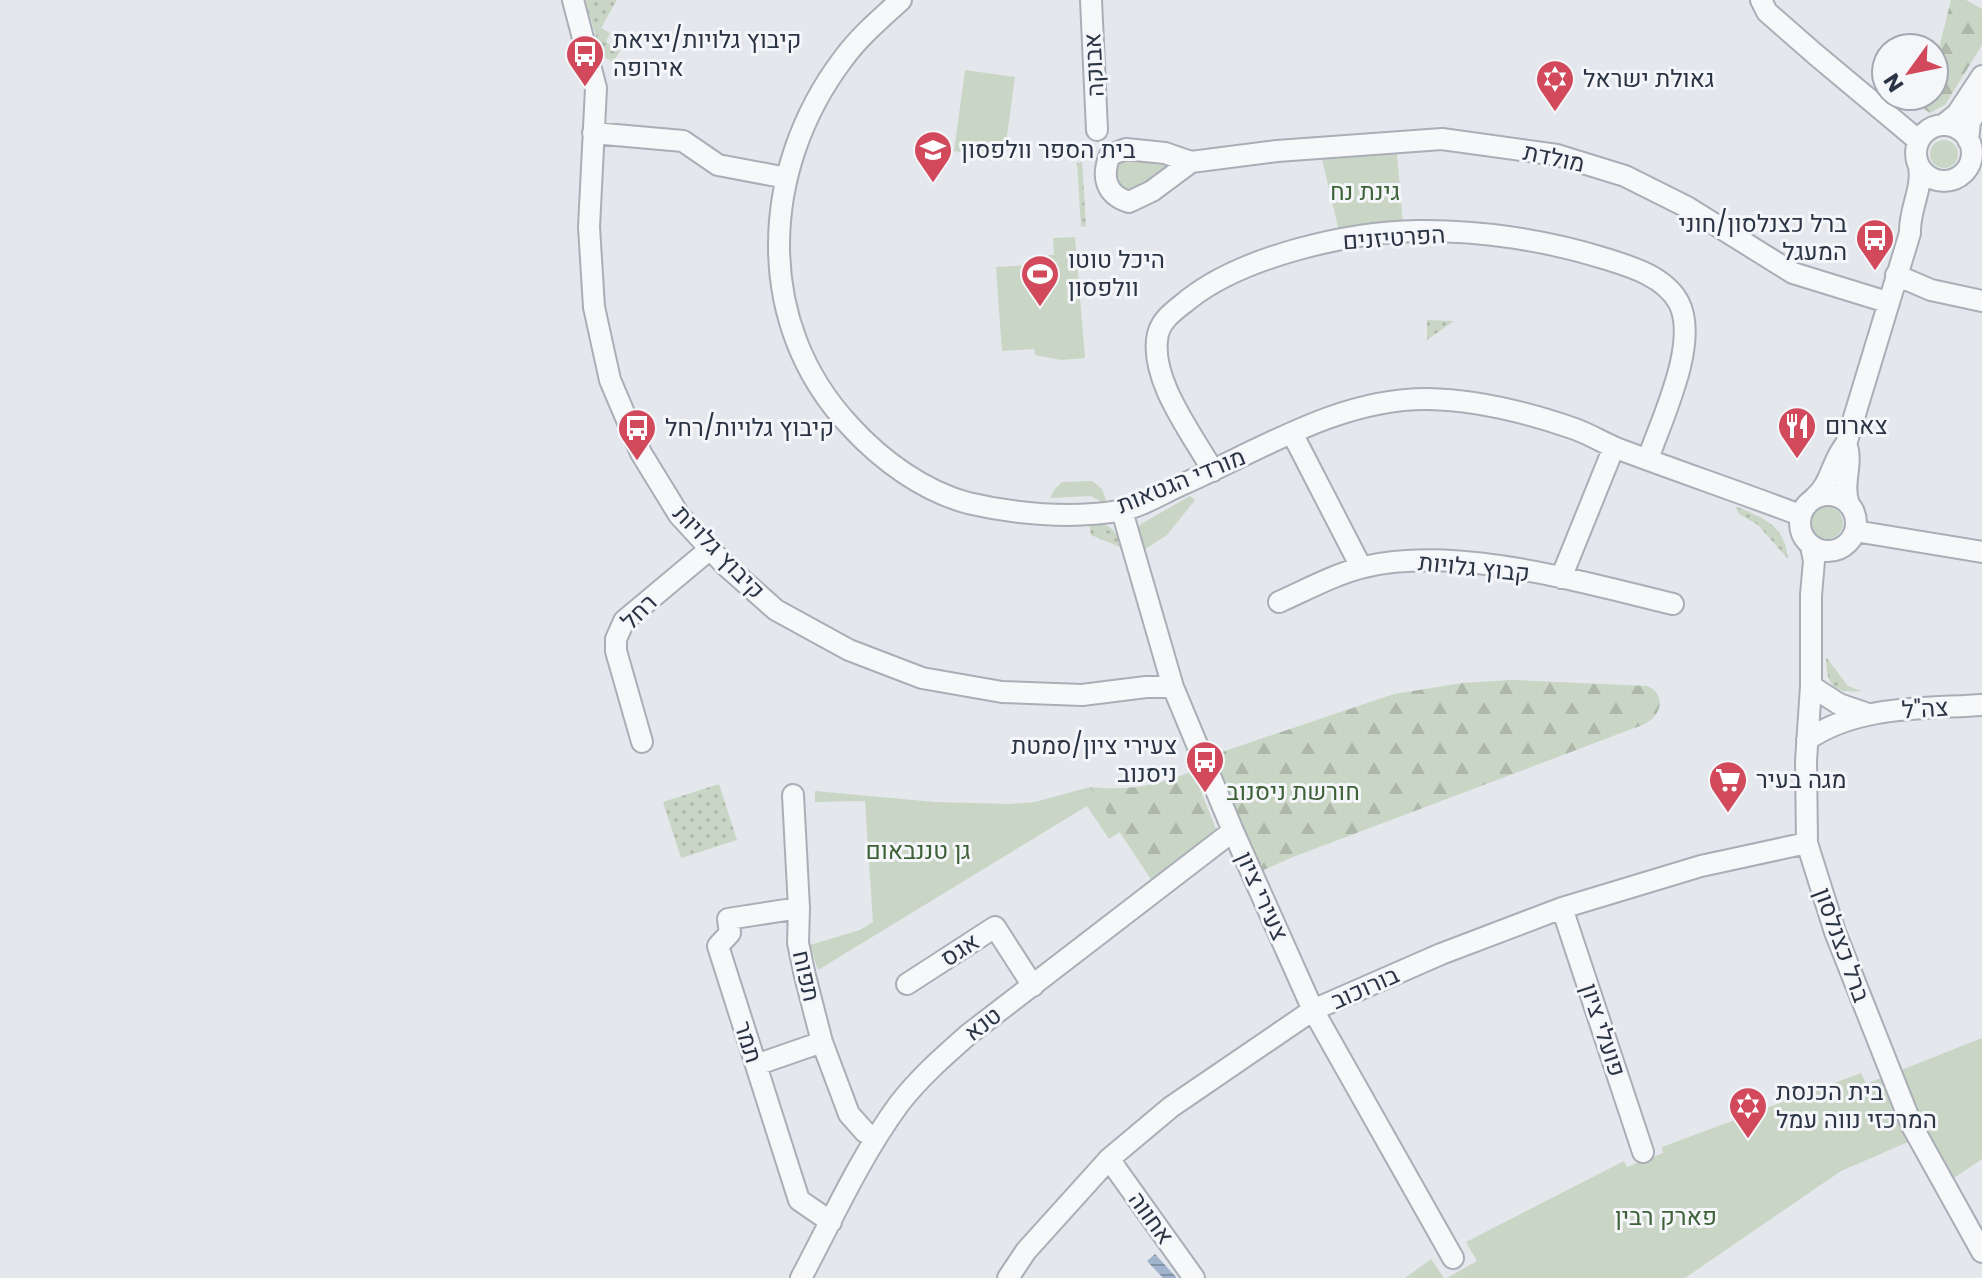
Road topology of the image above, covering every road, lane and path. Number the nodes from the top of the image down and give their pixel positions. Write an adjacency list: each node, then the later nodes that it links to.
1 (573, 0): 9 (street, קיבוץ גלויות)
2 (901, 0): 15 (street, מורדי הגטאות)
3 (1091, 0): 8 (street, אבוקה)
4 (1761, 0): 11 (street)
5 (1982, 76): 7 (street)
6 (1982, 100): 10 (street)
7 (1943, 125): 10 (street); 11 (street)
8 (1097, 130)
9 (593, 133): 15 (street); 32 (street, קיבוץ גלויות)
10 (1968, 140): 13 (street)
11 (1919, 141): 14 (street)
12 (1191, 162): 20 (street, מולדת)
13 (1976, 164): 16 (street)
14 (1919, 166): 16 (street); 17 (street)
15 (787, 178): 28 (street, מורדי הגטאות)
16 (1951, 180): 17 (street)
17 (1910, 233): 18 (street)
18 (1896, 275): 19 (street); 20 (street)
19 (1982, 301)
20 (1887, 302): 22 (street)
21 (1292, 433): 23 (street, מורדי הגטאות); 25 (street, מורדי הגטאות); 35 (street)
22 (1846, 444): 26 (street); 27 (street)
23 (1614, 447): 24 (street, מורדי הגטאות); 36 (street)
24 (1648, 459): 25 (street, הפרטיזנים); 29 (street, מורדי הגטאות)
25 (1213, 471): 28 (street, מורדי הגטאות)
26 (1815, 497): 27 (street); 29 (street)
27 (1849, 504): 30 (street)
28 (1122, 511): 41 (street, צעירי ציון)
29 (1800, 515): 31 (street, ברל כצנלסון)
30 (1855, 531): 33 (street, ברל כצנלסון); 34 (street)
31 (1811, 546): 33 (street); 39 (street, ברל כצנלסון)
32 (710, 549): 41 (street, קיבוץ גלויות); 45 (street, רחל)
33 (1836, 550): 39 (street, ברל כצנלסון)
34 (1982, 552)
35 (1361, 567): 36 (street, קבוץ גלויות); 37 (street, קבוץ גלויות)
36 (1561, 578): 38 (street, קבוץ גלויות)
37 (1279, 602)
38 (1673, 604)
39 (1813, 614): 40 (street, ברל כצנלסון)
40 (1811, 686): 43 (street, צה"ל); 44 (street, ברל כצנלסון)
41 (1173, 687): 47 (street, צעירי ציון)
42 (1982, 705): 43 (street, צה"ל)
43 (1868, 714): 44 (street, צה"ל)
44 (1807, 740): 48 (street, ברל כצנלסון)
45 (642, 742)
46 (793, 795): 49 (street, תפוח)
47 (1233, 831): 52 (street, טנא); 53 (street, צעירי ציון)
48 (1807, 843): 50 (street, בורוכוב); 60 (street, ברל כצנלסון)
49 (799, 908): 54 (street, תפוח); 55 (street, תמר)
50 (1562, 908): 53 (street, בורוכוב); 57 (street, פועלי ציון)
51 (907, 984): 52 (street, אגס)
52 (1033, 986): 56 (street, טנא)
53 (1313, 1010): 58 (street, בורוכוב); 61 (street, צעירי ציון)
54 (822, 1042): 55 (street); 56 (street, תפוח)
55 (756, 1065): 59 (street, תמר)
56 (876, 1137): 59 (street, טנא)
57 (1643, 1152)
58 (1109, 1159): 63 (street, בורוכוב); 64 (street, אחווה)
59 (831, 1222): 62 (street, טנא)
60 (1982, 1252)
61 (1453, 1258)
62 (801, 1278)
63 (1008, 1278)
64 (1194, 1278)

